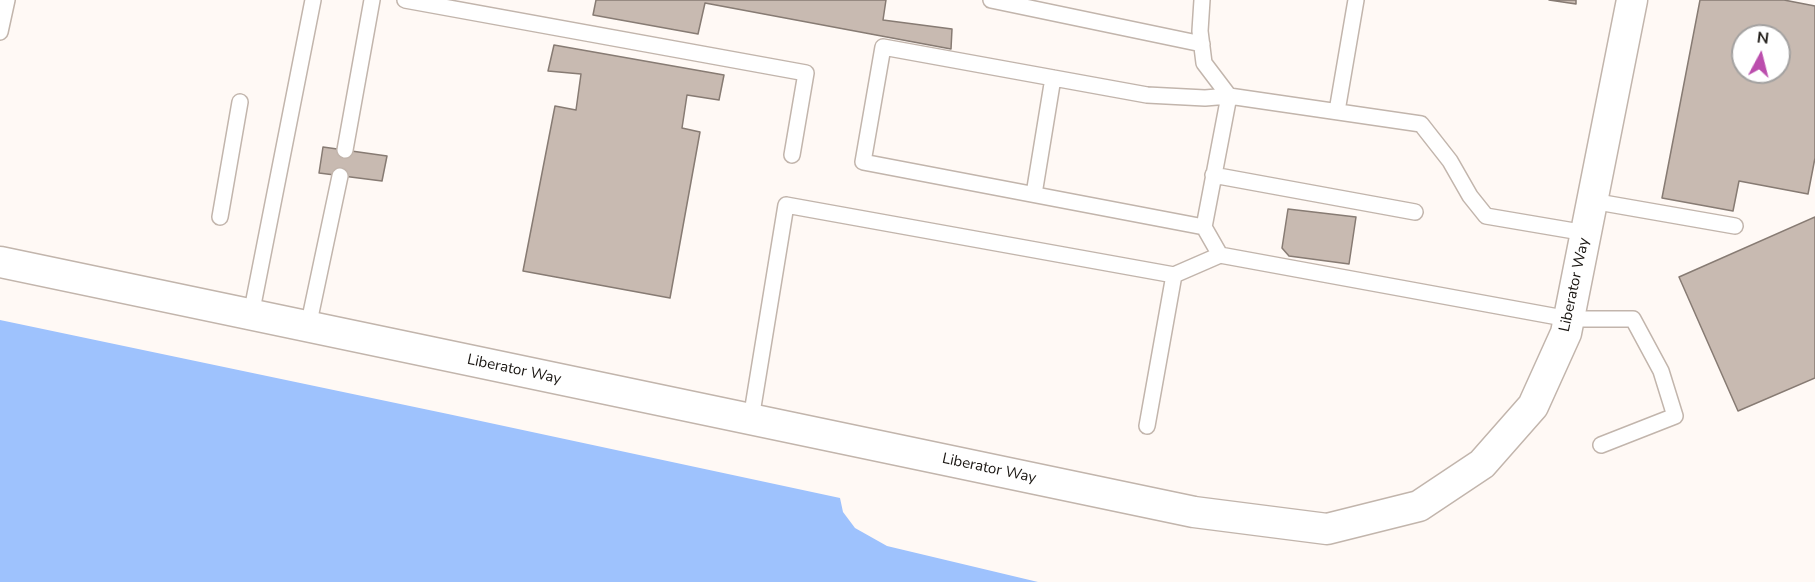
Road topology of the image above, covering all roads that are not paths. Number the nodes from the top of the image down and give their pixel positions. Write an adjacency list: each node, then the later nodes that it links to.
1 (7, 0): 9 (lane)
2 (314, 0): 29 (lane)
3 (372, 0): 15 (lane)
4 (405, 0): 16 (lane)
5 (991, 0): 10 (lane)
6 (1202, 0): 10 (lane)
7 (1356, 0): 14 (lane)
8 (1632, 0): 20 (street, Liberator Way)
9 (0, 32)
10 (1202, 44): 12 (lane)
11 (1053, 78): 12 (lane); 19 (lane); 19 (lane)
12 (1229, 96): 14 (lane); 17 (lane)
13 (240, 102): 22 (lane)
14 (1337, 111): 25 (lane)
15 (345, 150)
16 (792, 155)
17 (1213, 175): 21 (lane); 24 (lane)
18 (340, 176): 31 (lane)
19 (1034, 194): 24 (lane)
20 (1592, 201): 23 (lane); 25 (street, Liberator Way)
21 (1414, 212)
22 (220, 217)
23 (1735, 226)
24 (1204, 227): 26 (lane)
25 (1586, 232): 30 (street, Liberator Way)
26 (1220, 255): 28 (lane); 30 (lane)
27 (0, 262): 29 (street, Liberator Way)
28 (1174, 275): 32 (lane); 33 (lane)
29 (251, 315): 31 (street, Liberator Way)
30 (1569, 319): 32 (street, Liberator Way); 34 (lane)
31 (308, 327): 32 (street, Liberator Way)
32 (751, 419)
33 (1147, 426)
34 (1601, 445)

